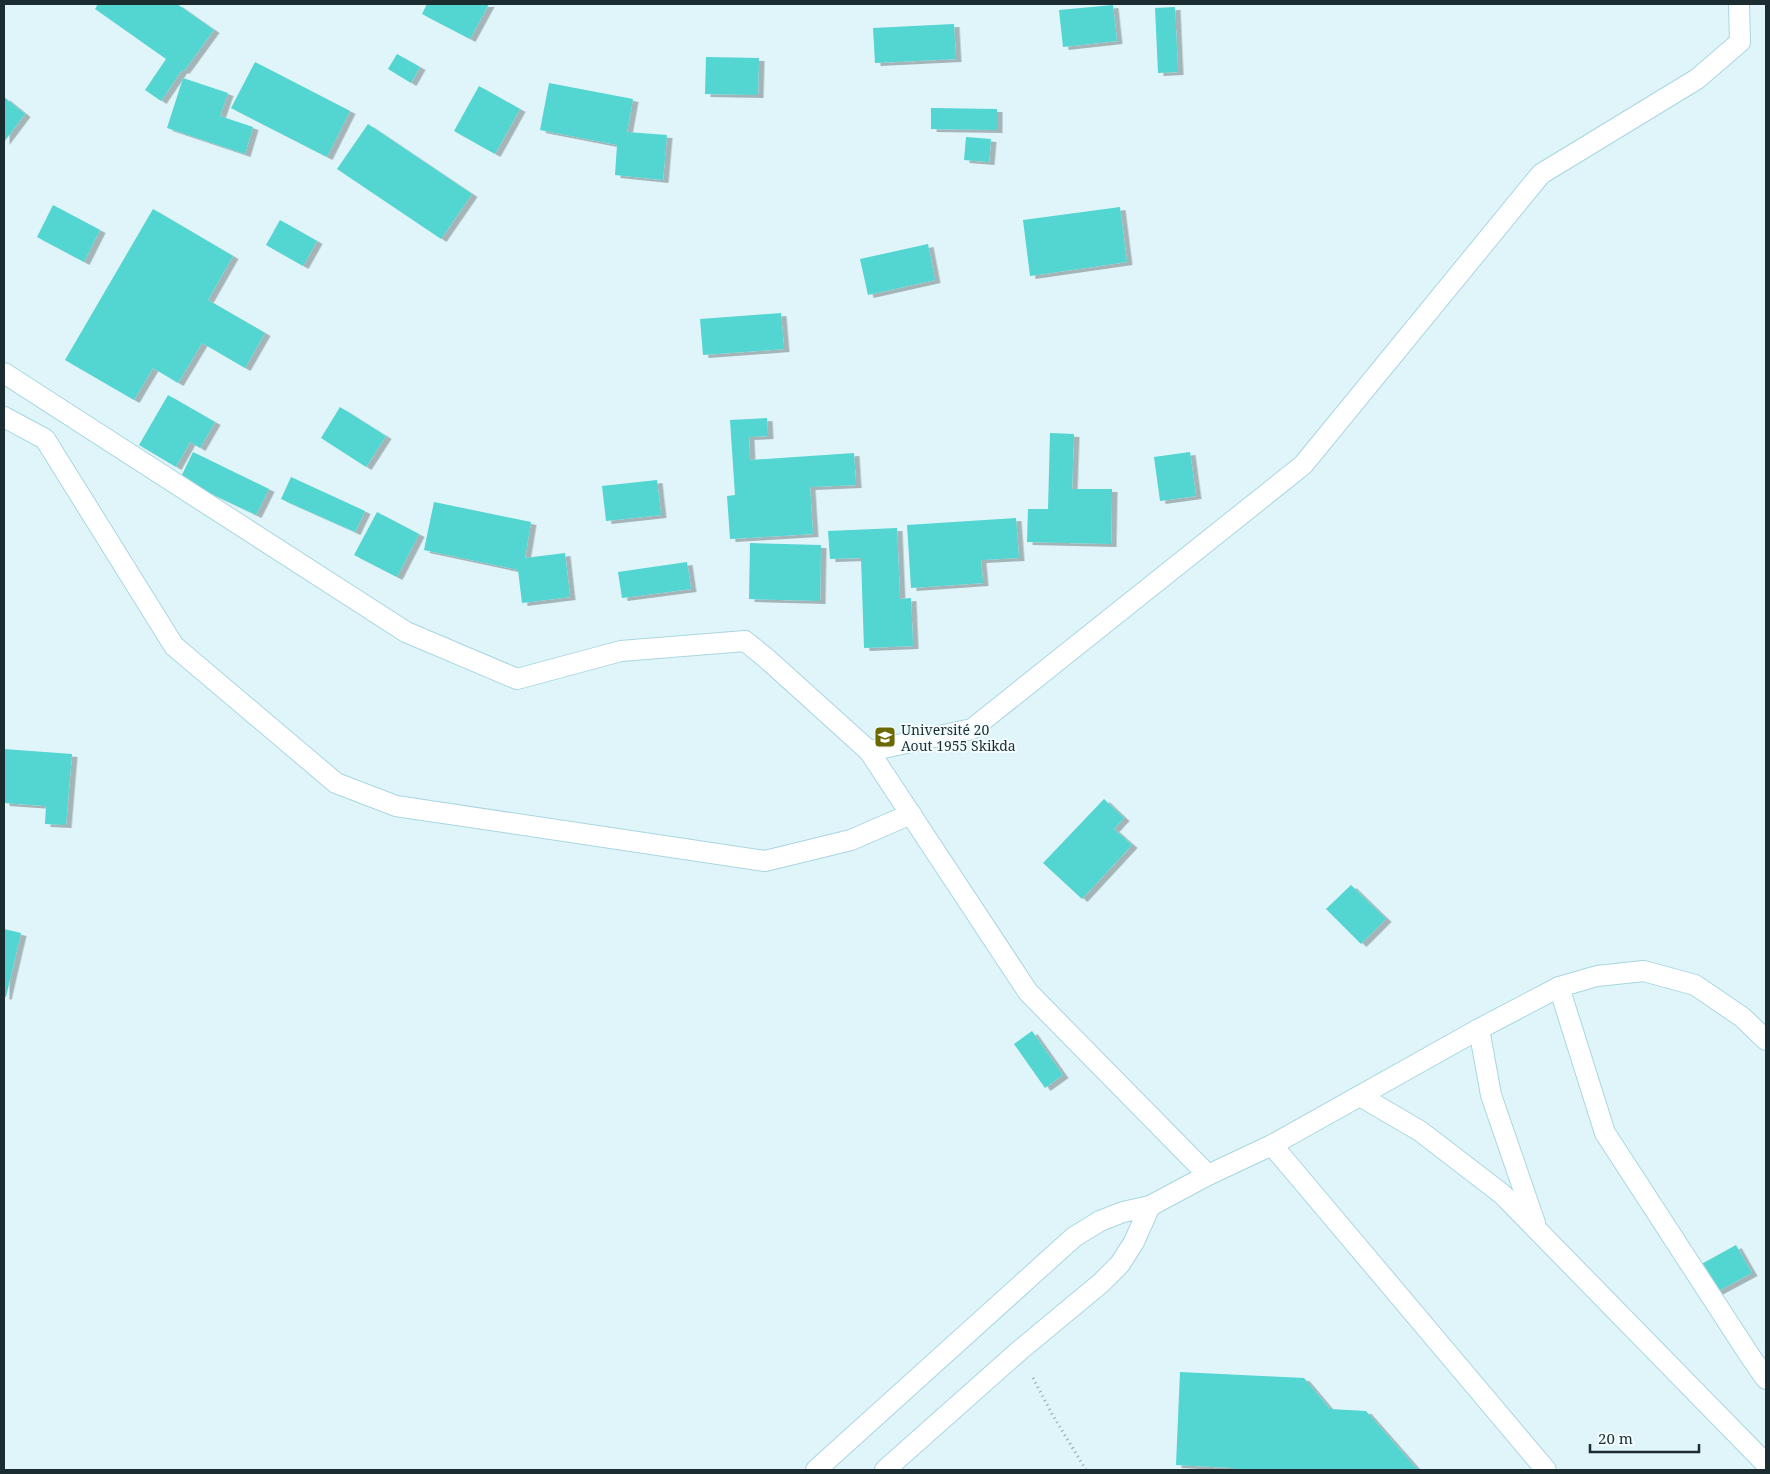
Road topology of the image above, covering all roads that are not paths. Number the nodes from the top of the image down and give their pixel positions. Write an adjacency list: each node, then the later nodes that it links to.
1 (1739, 4): 4 (lane)
2 (4, 373): 4 (lane)
3 (4, 417): 5 (lane)
4 (869, 751): 5 (lane)
5 (911, 814): 11 (lane)
6 (1559, 987): 7 (lane); 8 (lane); 14 (lane)
7 (1479, 1029): 9 (lane); 13 (lane)
8 (1766, 1040)
9 (1360, 1096): 10 (lane); 13 (lane)
10 (1272, 1145): 11 (lane); 18 (lane)
11 (1208, 1175): 12 (lane)
12 (1150, 1206): 16 (lane); 17 (lane)
13 (1538, 1230): 15 (lane)
14 (1766, 1379)
15 (1766, 1464)
16 (816, 1470)
17 (885, 1470)
18 (1546, 1470)

